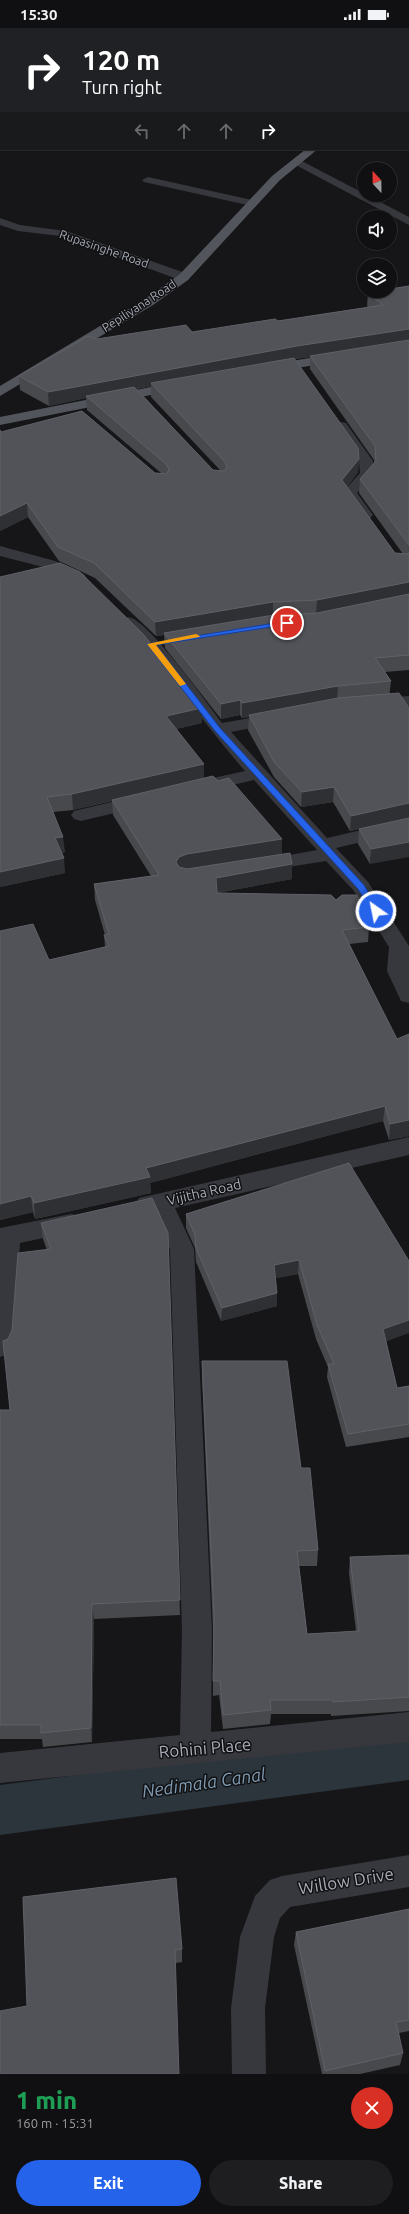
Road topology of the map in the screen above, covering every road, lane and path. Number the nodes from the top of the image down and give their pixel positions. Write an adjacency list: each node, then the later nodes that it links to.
1 (309, 150): 2 (main road, Pepiliyana Road)
2 (296, 161): 4 (main road, Pepiliyana Road); 6 (street)
3 (148, 180): 4 (street)
4 (252, 203): 9 (main road, Pepiliyana Road)
5 (0, 221): 7 (street, Rupasinghe Road)
6 (409, 222)
7 (18, 228): 8 (street); 9 (street, Rupasinghe Road)
8 (0, 235)
9 (184, 277): 15 (main road, Pepiliyana Road)
10 (349, 356): 11 (main road)
11 (297, 364): 12 (main road); 13 (street)
12 (252, 372)
13 (306, 376)
14 (191, 383): 16 (main road)
15 (0, 392)
16 (138, 393): 17 (street); 18 (main road)
17 (149, 404)
18 (72, 406): 20 (street); 21 (main road)
19 (334, 415): 22 (street)
20 (84, 416)
21 (0, 421)
22 (374, 529)
23 (0, 551): 24 (street)
24 (93, 587)
25 (119, 612): 29 (street)
26 (409, 701): 27 (street)
27 (359, 705)
28 (297, 714): 29 (street)
29 (218, 729): 30 (street)
30 (259, 773): 31 (street); 35 (street)
31 (182, 791)
32 (158, 797): 33 (street)
33 (81, 815)
34 (409, 825): 35 (street)
35 (327, 849): 36 (street); 37 (street)
36 (248, 868)
37 (403, 972): 38 (street)
38 (409, 996)
39 (409, 1146): 40 (street, Vijitha Road)
40 (160, 1202): 41 (street, Vijitha Road); 46 (street)
41 (130, 1209)
42 (92, 1218): 43 (street)
43 (4, 1238): 44 (street)
44 (0, 1346)
45 (409, 1727): 46 (street, Rohini Place)
46 (195, 1748): 47 (street, Rohini Place)
47 (0, 1768)
48 (409, 1871): 49 (street, Willow Drive)
49 (249, 2074)

